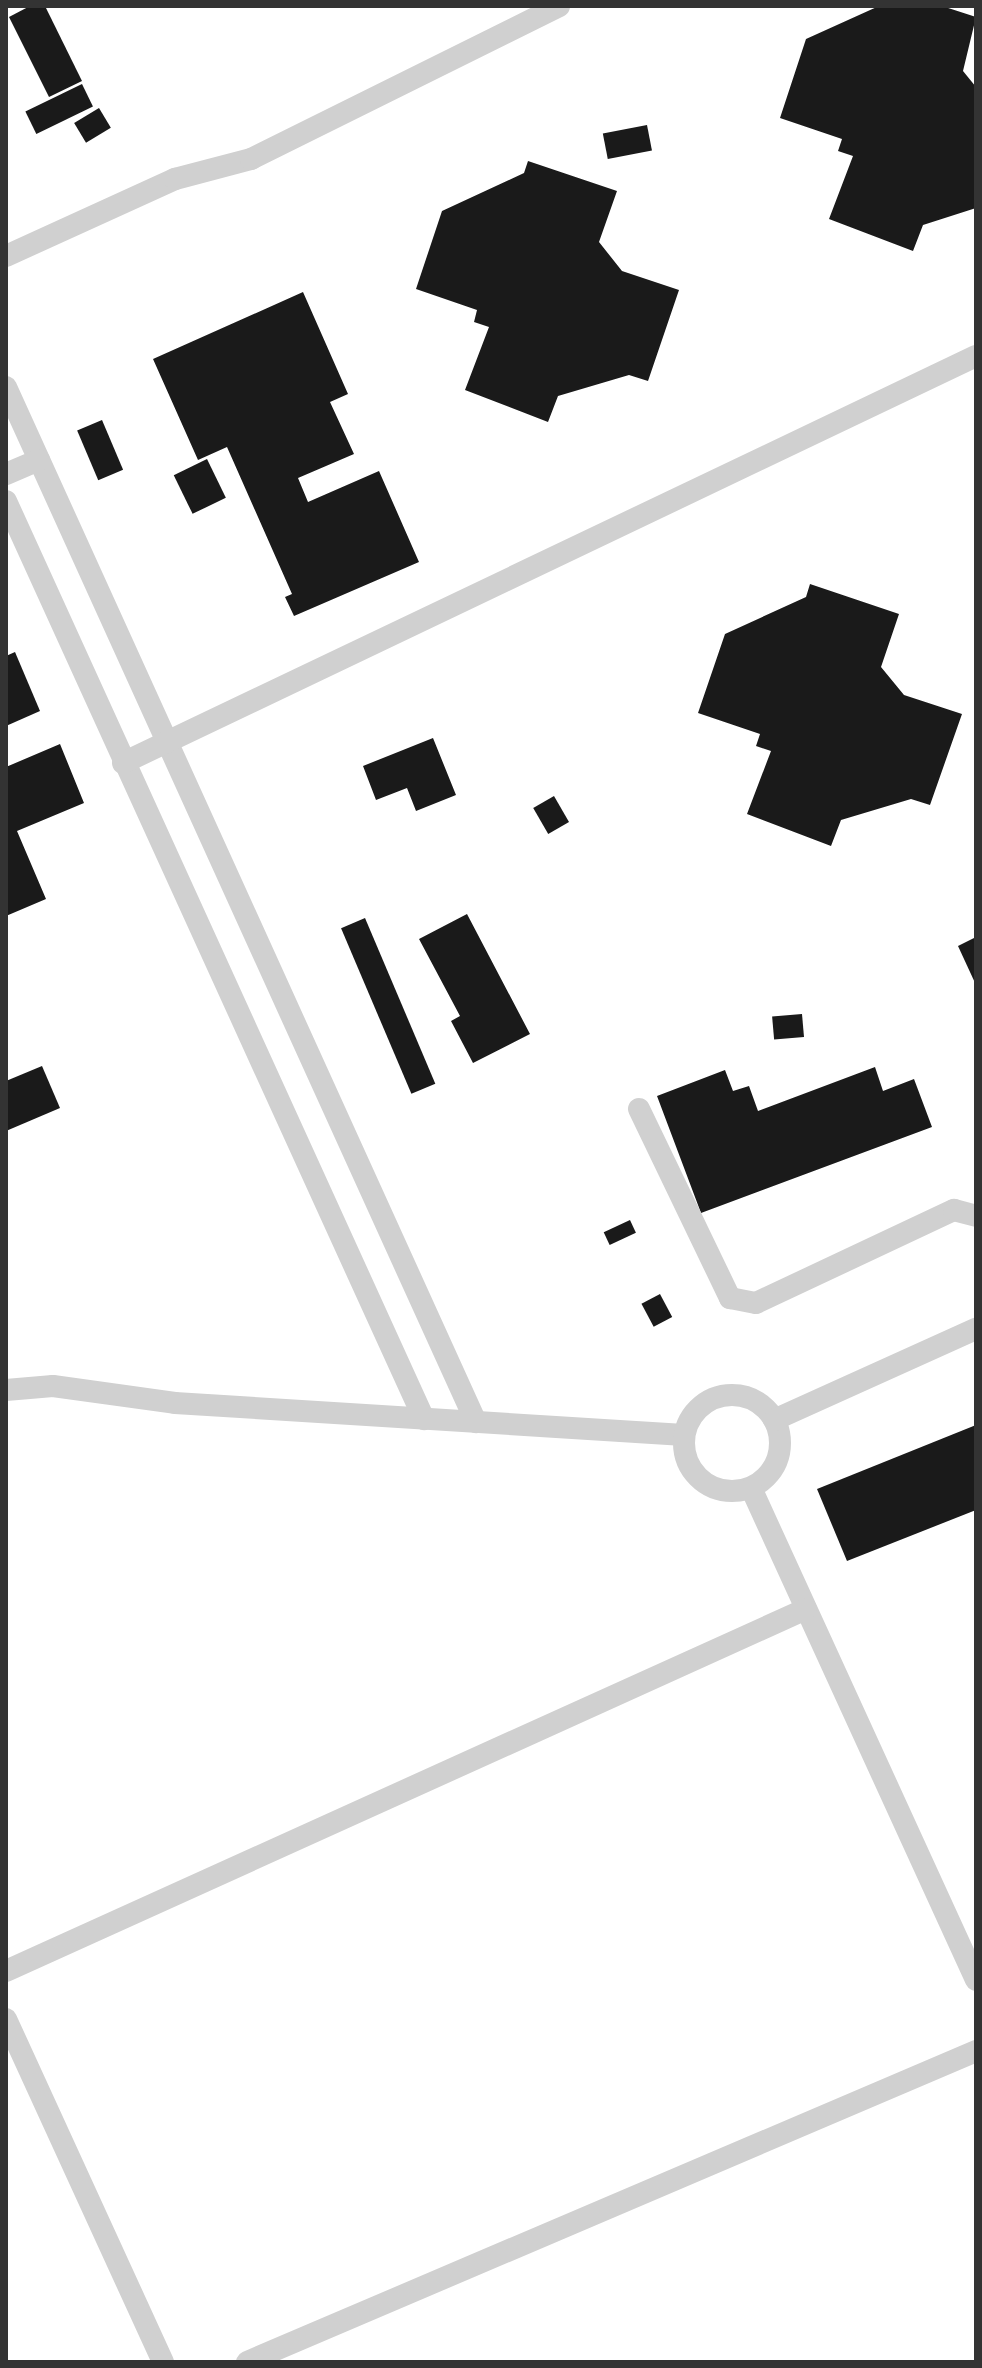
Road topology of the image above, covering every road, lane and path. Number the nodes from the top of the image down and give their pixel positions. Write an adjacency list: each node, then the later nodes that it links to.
1 (559, 6): 2 (lane)
2 (6, 256)
3 (976, 356): 8 (lane)
4 (6, 387): 5 (lane)
5 (39, 460): 6 (lane); 8 (lane)
6 (6, 474)
7 (6, 501): 9 (lane)
8 (172, 740): 9 (lane); 16 (lane)
9 (123, 763): 14 (lane)
10 (639, 1109): 11 (lane)
11 (976, 1216)
12 (976, 1329): 15 (lane)
13 (6, 1390): 14 (lane)
14 (424, 1419): 16 (lane)
15 (774, 1420): 17 (lane); 18 (lane)
16 (476, 1422): 17 (lane)
17 (684, 1435): 18 (lane)
18 (751, 1488): 19 (lane)
19 (806, 1609): 20 (lane); 21 (lane)
20 (6, 1971)
21 (976, 1980)
22 (6, 2019): 24 (lane)
23 (976, 2051): 25 (lane)
24 (163, 2362)
25 (247, 2362)

